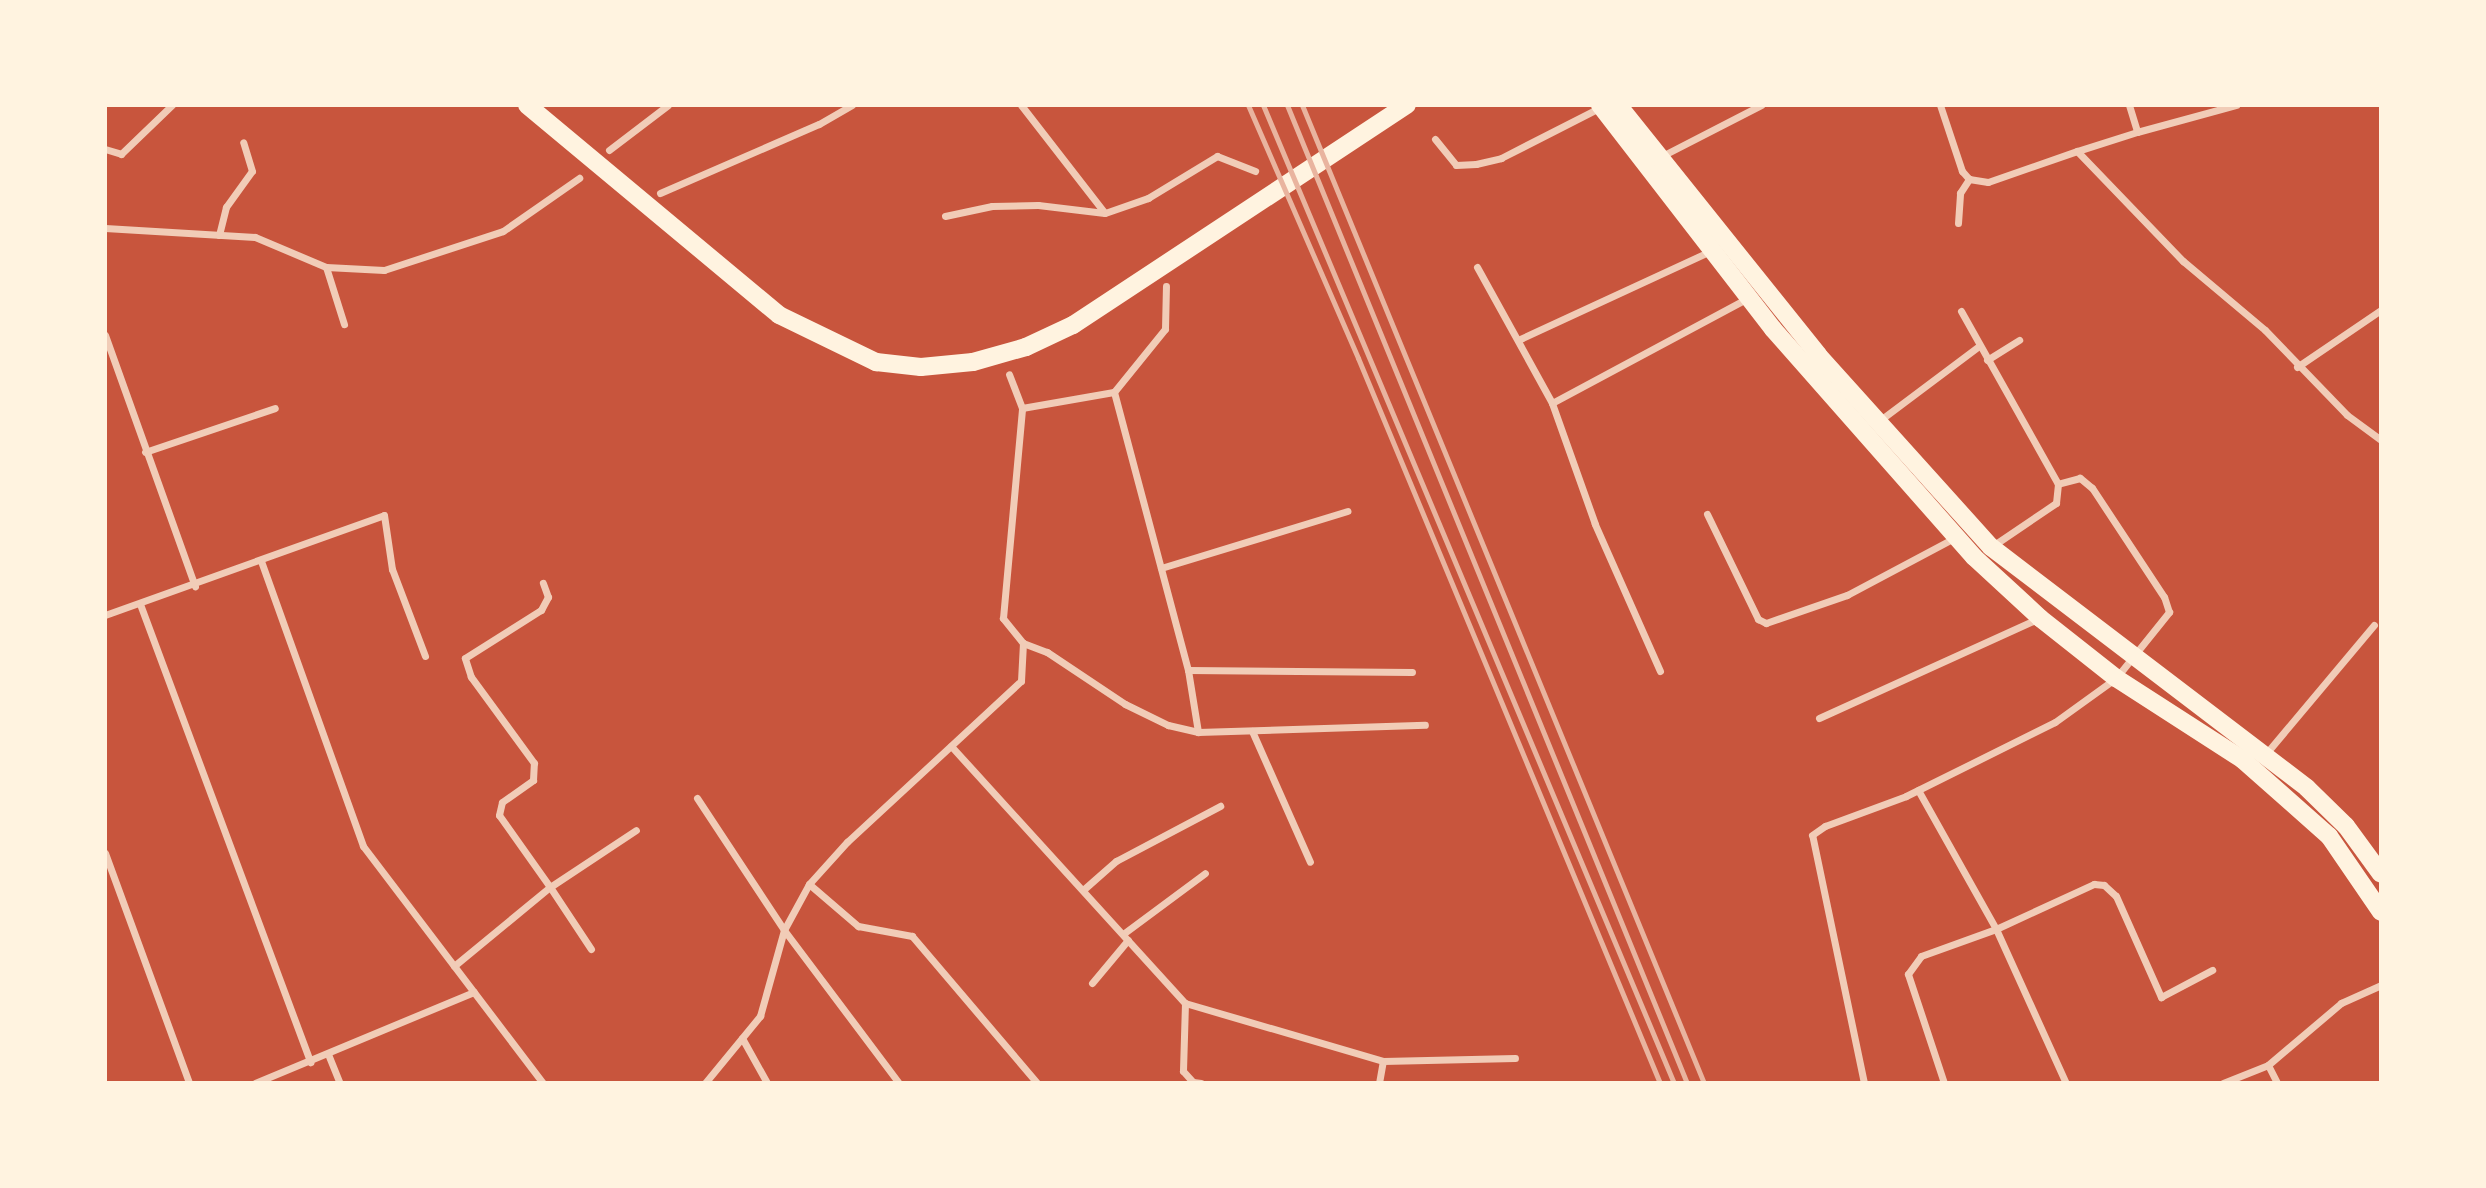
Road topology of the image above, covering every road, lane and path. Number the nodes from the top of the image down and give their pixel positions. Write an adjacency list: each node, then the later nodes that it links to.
1 (172, 105): 15 (street)
2 (527, 105): 6 (main road)
3 (667, 105): 16 (street)
4 (852, 105): 22 (street)
5 (1021, 105): 23 (street)
6 (1407, 105)
7 (1606, 105): 13 (street); 18 (main road); 28 (main road)
8 (1761, 105): 18 (street)
9 (1940, 105): 21 (street)
10 (2129, 105): 12 (street)
11 (2236, 105): 12 (street)
12 (2137, 132): 17 (street)
13 (1434, 139)
14 (243, 142): 27 (street)
15 (105, 149)
16 (609, 150)
17 (2077, 151): 21 (street); 41 (street)
18 (1660, 157): 47 (main road)
19 (1255, 171): 23 (street)
20 (579, 178): 29 (street)
21 (1969, 179): 25 (street)
22 (660, 193)
23 (1105, 213): 24 (street)
24 (945, 216)
25 (1958, 223)
26 (105, 228): 27 (street)
27 (219, 235): 29 (street)
28 (1713, 250): 32 (main road); 37 (street)
29 (326, 267): 35 (street)
30 (1477, 267): 37 (street)
31 (1166, 286): 43 (street)
32 (1748, 298): 44 (street); 53 (main road)
33 (2381, 310): 41 (street)
34 (1961, 311): 39 (street)
35 (344, 324)
36 (105, 335): 49 (street)
37 (1518, 340): 44 (street)
38 (2019, 340): 40 (street)
39 (1979, 346): 40 (street); 47 (street)
40 (1987, 360): 50 (street)
41 (2297, 367): 48 (street)
42 (1010, 374): 46 (street)
43 (1114, 392): 46 (street); 57 (street)
44 (1552, 403): 68 (street)
45 (275, 408): 49 (street)
46 (1023, 408): 64 (street)
47 (1878, 421): 54 (main road)
48 (2381, 440)
49 (145, 452): 59 (street)
50 (2058, 484): 54 (street); 66 (street)
51 (1348, 511): 57 (street)
52 (1707, 514): 53 (street)
53 (1956, 537): 55 (main road)
54 (1991, 547): 55 (street); 66 (main road)
55 (1974, 557): 62 (main road)
56 (261, 561): 59 (street); 65 (street); 93 (street)
57 (1161, 568): 67 (street)
58 (542, 583): 86 (street)
59 (195, 586): 60 (street)
60 (140, 604): 61 (street); 103 (street)
61 (105, 615)
62 (2040, 618): 70 (main road); 71 (street)
63 (2374, 625): 76 (street)
64 (1023, 643): 74 (street); 75 (street)
65 (425, 656)
66 (2133, 657): 70 (street); 76 (main road)
67 (1188, 670): 69 (street); 74 (street)
68 (1660, 671)
69 (1412, 672)
70 (2116, 678): 77 (street); 88 (main road)
71 (1819, 718)
72 (1425, 725): 73 (street)
73 (1252, 731): 74 (street); 82 (street)
74 (1198, 733)
75 (951, 746): 85 (street); 87 (street)
76 (2263, 757): 84 (main road)
77 (1918, 790): 89 (street); 115 (street)
78 (697, 798): 90 (street)
79 (1220, 806): 87 (street)
80 (636, 830): 86 (street)
81 (105, 853): 105 (street)
82 (1310, 862)
83 (1205, 873): 91 (street)
84 (2381, 874)
85 (809, 884): 90 (street); 112 (street)
86 (550, 887): 92 (street); 93 (street)
87 (1083, 890): 91 (street)
88 (2381, 912)
89 (1996, 929): 94 (street); 116 (street); 117 (street)
90 (785, 930): 99 (street); 111 (street)
91 (1126, 937): 95 (street); 98 (street)
92 (591, 949)
93 (454, 966): 97 (street)
94 (2212, 970)
95 (1092, 983)
96 (2381, 985): 104 (street)
97 (474, 992): 100 (street); 108 (street)
98 (1185, 1003): 102 (street); 113 (street)
99 (742, 1038): 109 (street); 110 (street)
100 (328, 1054): 103 (street); 107 (street)
101 (1515, 1058): 102 (street)
102 (1383, 1061): 114 (street)
103 (310, 1062): 106 (street)
104 (2268, 1065): 118 (street); 119 (street)
105 (189, 1083)
106 (255, 1083)
107 (340, 1083)
108 (543, 1083)
109 (705, 1083)
110 (767, 1083)
111 (899, 1083)
112 (1037, 1083)
113 (1201, 1083)
114 (1379, 1083)
115 (1864, 1083)
116 (1944, 1083)
117 (2066, 1083)
118 (2222, 1083)
119 (2277, 1083)

